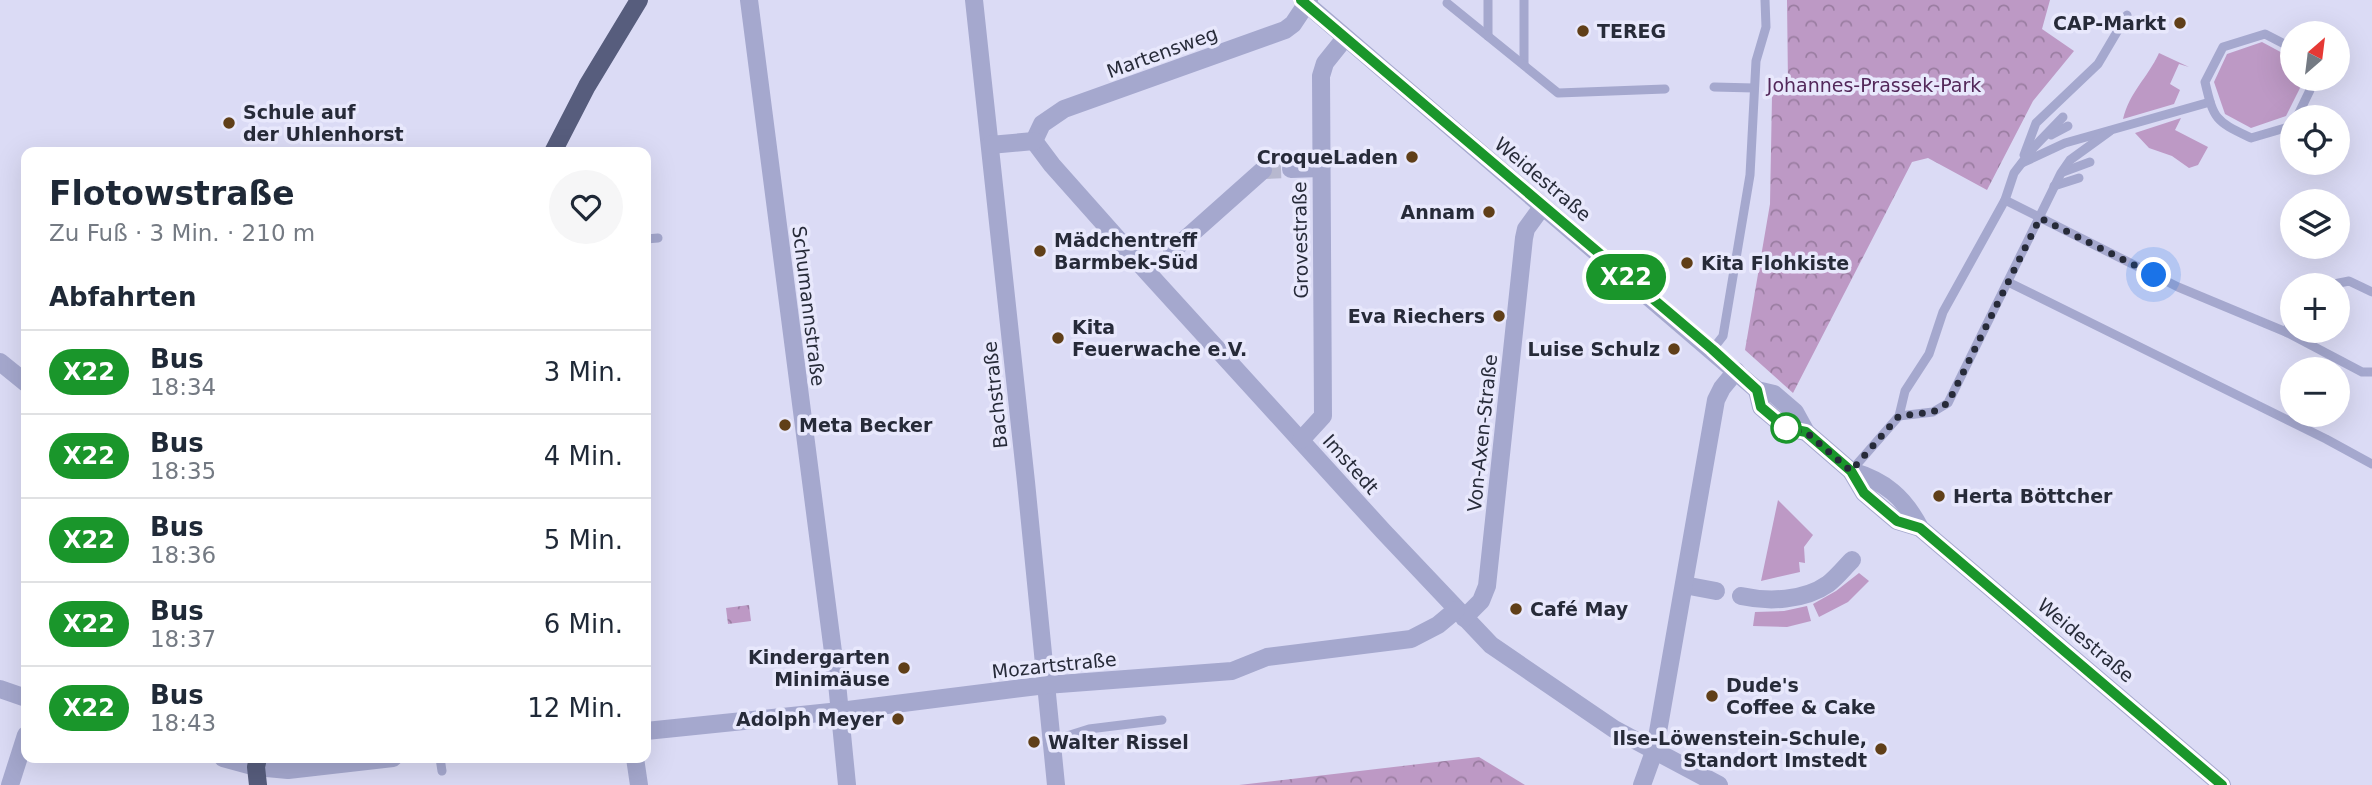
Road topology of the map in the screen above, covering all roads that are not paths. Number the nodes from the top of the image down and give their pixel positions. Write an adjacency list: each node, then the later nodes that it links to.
1 (639, 0): 23 (main road)
2 (749, 0): 62 (street, Schumannstraße)
3 (974, 0): 22 (street, Bachstraße)
4 (1488, 0): 10 (lane)
5 (1524, 0): 13 (lane)
6 (1765, 0): 15 (lane)
7 (1306, 2): 11 (street, Weidestraße); 21 (street, Martensweg)
8 (1447, 3): 10 (lane)
9 (2127, 15): 25 (lane)
10 (1488, 36): 13 (lane)
11 (1345, 37): 26 (street, Grovestraße); 33 (street, Weidestraße)
12 (2280, 42): 17 (lane)
13 (1524, 65): 16 (lane)
14 (1714, 87): 15 (lane)
15 (1754, 88): 45 (lane)
16 (1665, 89)
17 (2210, 102): 19 (lane); 20 (lane)
18 (2065, 121): 25 (lane)
19 (2280, 129)
20 (2110, 131): 25 (lane); 29 (lane)
21 (1034, 141): 22 (street); 51 (street, Imstedt)
22 (990, 145): 59 (street, Bachstraße)
23 (556, 147)
24 (2090, 162): 29 (lane)
25 (2021, 164): 32 (lane)
26 (1320, 168): 27 (street); 51 (street, Grovestraße)
27 (1291, 169)
28 (1264, 170): 37 (street)
29 (2062, 173): 31 (lane)
30 (2079, 178): 31 (lane)
31 (2054, 186): 34 (lane)
32 (2005, 200): 34 (lane); 50 (lane)
33 (1542, 207): 45 (street, Weidestraße); 58 (street, Von-Axen-Straße)
34 (2040, 218): 39 (lane); 43 (lane)
35 (658, 238): 36 (lane)
36 (651, 239)
37 (1172, 251)
38 (2350, 281): 41 (lane)
39 (2008, 282): 42 (lane); 50 (lane)
40 (2058, 292): 42 (lane)
41 (2372, 292)
42 (2052, 303): 52 (lane)
43 (2280, 330)
44 (2307, 343): 48 (lane)
45 (1712, 349): 47 (street, Weidestraße)
46 (0, 362): 49 (street)
47 (1736, 371): 53 (street, Weidestraße); 55 (street)
48 (2372, 372)
49 (21, 379)
50 (1899, 416): 53 (lane)
51 (1301, 440): 58 (street, Imstedt)
52 (2372, 464)
53 (1851, 471): 79 (street, Weidestraße)
54 (1852, 560): 57 (street)
55 (1684, 585): 56 (street); 66 (street)
56 (1716, 590)
57 (1741, 596)
58 (1460, 614): 59 (street, Mozartstraße); 66 (street, Imstedt)
59 (1046, 685): 62 (street, Mozartstraße); 65 (street, Bachstraße)
60 (0, 690): 61 (street)
61 (21, 696)
62 (840, 711): 64 (street, Mozartstraße); 75 (street, Schumannstraße)
63 (1162, 720): 65 (lane)
64 (651, 730)
65 (1051, 740): 76 (street, Bachstraße)
66 (1654, 749): 77 (street); 78 (street, Imstedt)
67 (21, 751): 73 (street)
68 (345, 763): 71 (street)
69 (441, 763): 72 (lane)
70 (636, 763): 74 (street)
71 (256, 767)
72 (442, 771)
73 (10, 785)
74 (639, 785)
75 (847, 785)
76 (1056, 785)
77 (1642, 785)
78 (1719, 785)
79 (2222, 785)

